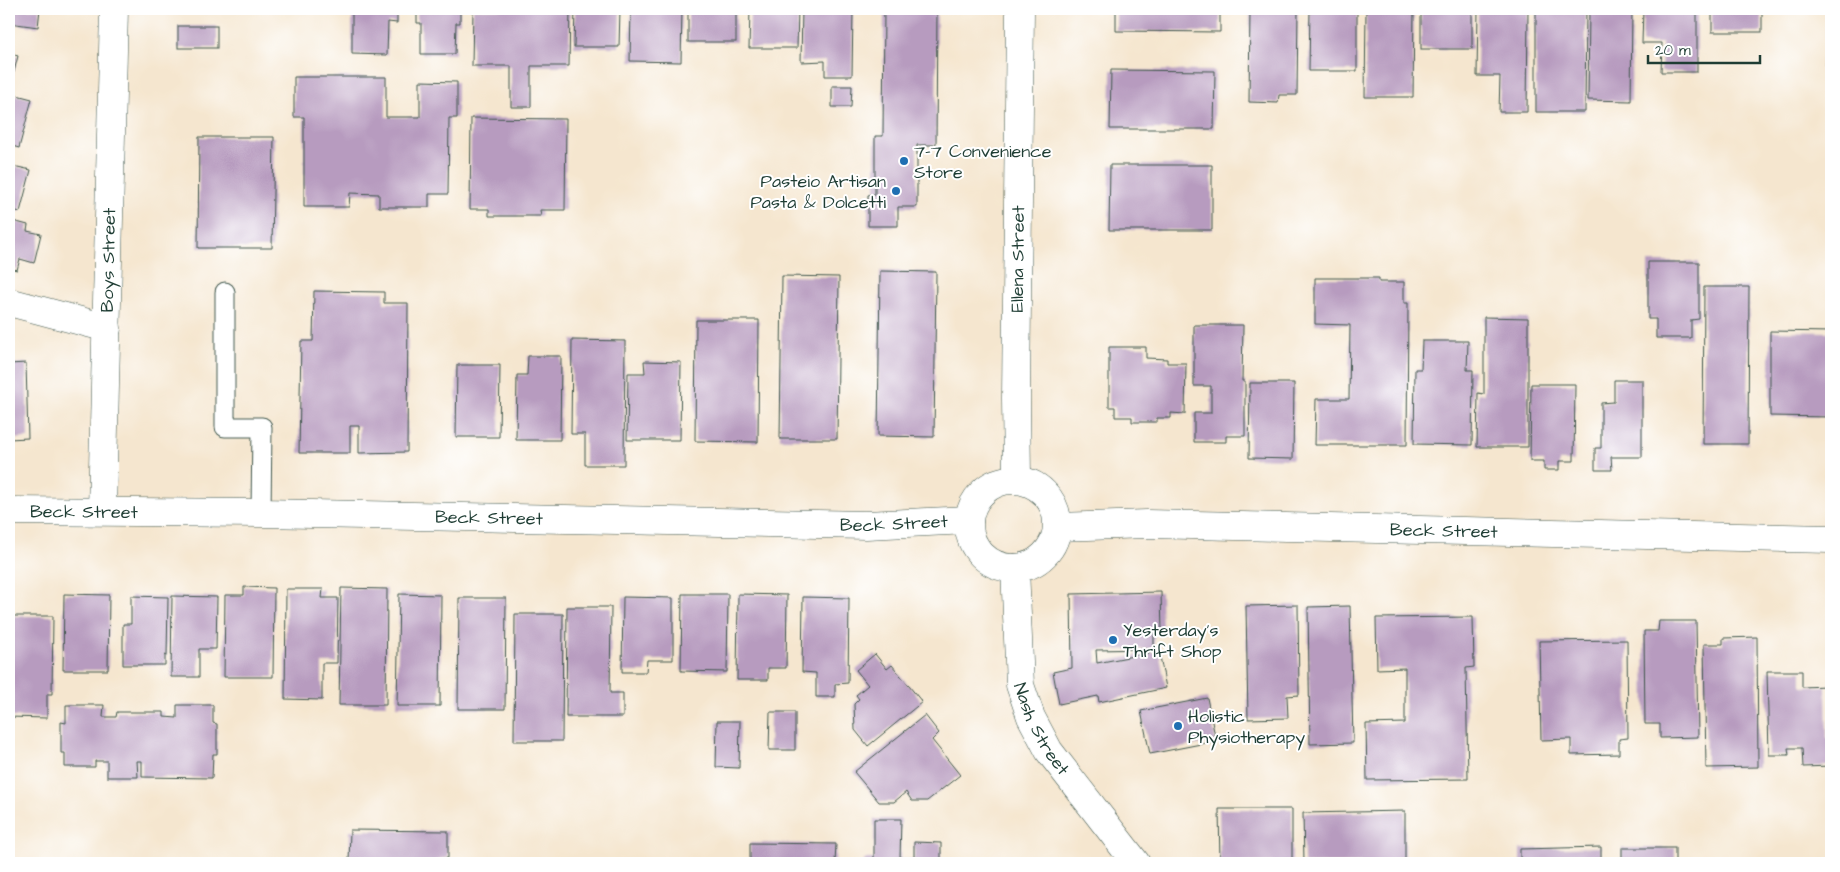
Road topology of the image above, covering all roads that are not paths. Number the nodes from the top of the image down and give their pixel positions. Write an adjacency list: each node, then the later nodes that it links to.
1 (114, 9): 5 (street, Boys Street)
2 (1020, 9): 6 (street, Ellena Street)
3 (225, 292): 9 (lane)
4 (9, 302): 5 (street)
5 (107, 328): 8 (street, Boys Street)
6 (1017, 479): 10 (street); 11 (street)
7 (9, 511): 8 (street, Beck Street)
8 (102, 511): 9 (street, Beck Street)
9 (261, 513): 10 (street, Beck Street)
10 (969, 520): 13 (street)
11 (1058, 526): 12 (street, Beck Street); 13 (street)
12 (1831, 539)
13 (1015, 568): 14 (street, Nash Street)
14 (1136, 863)

